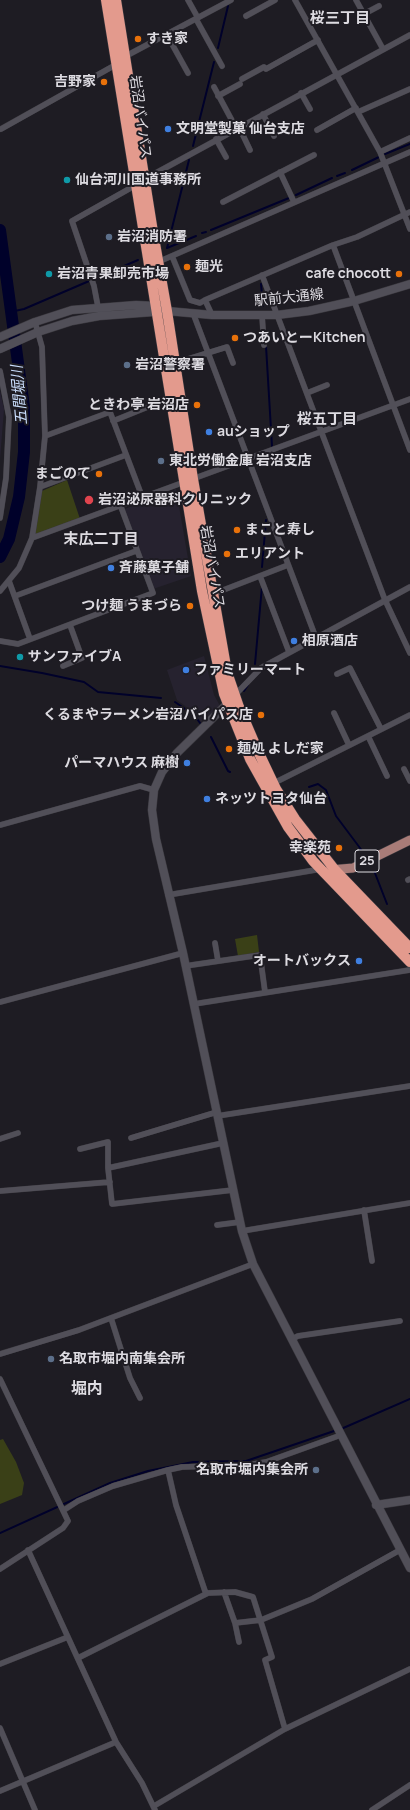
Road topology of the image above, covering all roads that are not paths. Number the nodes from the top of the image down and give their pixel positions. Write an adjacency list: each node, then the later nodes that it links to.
1 (106, 0): 17 (highway, 岩沼バイパス)
2 (116, 0): 16 (highway, 岩沼バイパス)
3 (188, 0): 11 (street)
4 (231, 0): 11 (street)
5 (275, 0): 10 (street)
6 (295, 0): 14 (street)
7 (356, 0): 9 (street)
8 (378, 6): 9 (street)
9 (364, 14): 15 (street)
10 (246, 16)
11 (197, 19): 12 (street); 18 (street)
12 (168, 35): 16 (street); 19 (street)
13 (410, 35): 15 (street)
14 (318, 40): 20 (street); 24 (street)
15 (383, 49): 20 (street)
16 (126, 56): 41 (highway, 岩沼バイパス)
17 (117, 64): 29 (street); 42 (highway, 岩沼バイパス)
18 (222, 66)
19 (188, 73)
20 (336, 74): 23 (street); 26 (street)
21 (214, 87): 24 (street)
22 (410, 89): 26 (street)
23 (301, 93): 25 (street); 27 (street)
24 (218, 96): 28 (street)
25 (310, 109)
26 (357, 110): 30 (street); 35 (street)
27 (263, 114): 28 (street); 31 (street)
28 (237, 128): 33 (street); 34 (street)
29 (1, 129)
30 (317, 130)
31 (274, 136)
32 (410, 138): 35 (street)
33 (216, 139): 38 (street); 41 (street)
34 (250, 150)
35 (380, 152): 39 (street)
36 (410, 152): 39 (street)
37 (314, 155): 40 (street)
38 (226, 157)
39 (385, 163): 44 (street); 45 (street)
40 (280, 172): 43 (street); 44 (street)
41 (145, 178): 42 (street); 49 (highway, 岩沼バイパス)
42 (136, 186): 54 (street); 55 (highway, 岩沼バイパス)
43 (223, 202)
44 (294, 202): 48 (street)
45 (407, 213): 46 (street); 47 (street)
46 (410, 230)
47 (333, 245): 50 (street); 53 (street)
48 (172, 256): 49 (street); 52 (street)
49 (158, 262): 56 (highway, 岩沼バイパス)
50 (262, 275): 52 (street); 60 (street)
51 (410, 284): 53 (street, 駅前大通線)
52 (206, 300): 58 (street)
53 (354, 301): 60 (street, 駅前大通線); 74 (street)
54 (98, 307): 55 (street); 61 (street)
55 (156, 309): 56 (street, 駅前大通線); 62 (street); 72 (highway, 岩沼バイパス)
56 (167, 311): 57 (street, 駅前大通線); 67 (highway, 岩沼バイパス)
57 (193, 313): 58 (street, 駅前大通線); 66 (street)
58 (212, 315): 59 (street, 駅前大通線)
59 (262, 315): 60 (street, 駅前大通線); 64 (street)
60 (277, 315): 71 (street)
61 (32, 324): 62 (street); 63 (street)
62 (34, 334): 65 (street); 77 (street)
63 (0, 337)
64 (264, 345)
65 (1, 348)
66 (208, 353): 67 (street); 68 (street); 80 (street)
67 (175, 363): 81 (highway, 岩沼バイパス)
68 (233, 363)
69 (0, 371): 85 (street)
70 (327, 385): 71 (street)
71 (307, 393): 76 (street)
72 (170, 398): 75 (street); 81 (highway, 岩沼バイパス)
73 (410, 399): 74 (street)
74 (393, 405): 76 (street); 78 (street)
75 (114, 421): 77 (street); 79 (street)
76 (322, 432): 80 (street); 95 (street)
77 (44, 436): 82 (street)
78 (410, 450)
79 (126, 455): 82 (street); 83 (street)
80 (248, 460): 81 (street); 88 (street)
81 (188, 481): 83 (street); 93 (highway, 岩沼バイパス); 105 (highway, 岩沼バイパス)
82 (40, 487): 86 (street)
83 (143, 499): 84 (street)
84 (121, 507): 86 (street); 87 (street)
85 (0, 518)
86 (32, 538): 90 (street)
87 (136, 551): 94 (street); 96 (street)
88 (288, 565): 89 (street); 97 (street)
89 (260, 576): 93 (street); 100 (street)
90 (8, 581): 92 (street); 94 (street)
91 (410, 587): 95 (street)
92 (0, 591)
93 (213, 594): 104 (highway, 岩沼バイパス)
94 (15, 596): 98 (street)
95 (385, 600): 97 (street); 101 (street)
96 (70, 625): 98 (street); 102 (street)
97 (316, 638): 100 (street)
98 (30, 639): 99 (street)
99 (0, 641)
100 (289, 652): 104 (street)
101 (410, 653)
102 (63, 666)
103 (337, 674): 108 (street)
104 (235, 695): 105 (street); 114 (highway, 岩沼バイパス)
105 (228, 704): 115 (street); 118 (highway, 岩沼バイパス)
106 (334, 713): 110 (street)
107 (410, 715): 108 (street)
108 (381, 729): 109 (street)
109 (368, 736): 110 (street); 112 (street)
110 (349, 745): 114 (street)
111 (404, 769): 113 (street)
112 (387, 776)
113 (410, 781)
114 (274, 783): 119 (highway, 岩沼バイパス)
115 (154, 790): 116 (street); 120 (street)
116 (0, 825)
117 (410, 840): 119 (main road, 25)
118 (321, 869): 119 (main road, 25); 120 (street); 125 (highway, 岩沼バイパス)
119 (335, 870): 122 (highway, 岩沼バイパス)
120 (168, 894): 123 (street)
121 (215, 943): 124 (street)
122 (410, 948)
123 (183, 953): 126 (street); 129 (street)
124 (218, 961): 126 (street); 128 (street)
125 (410, 962)
126 (185, 966): 130 (street)
127 (410, 970): 128 (street)
128 (265, 992): 130 (street)
129 (0, 1002)
130 (194, 1004): 132 (street)
131 (410, 1086): 132 (street)
132 (217, 1114): 134 (street); 136 (street)
133 (18, 1133): 135 (street)
134 (131, 1138)
135 (0, 1139)
136 (223, 1144): 138 (street); 140 (street)
137 (80, 1149): 138 (street)
138 (108, 1168): 139 (street)
139 (110, 1182): 140 (street); 141 (street)
140 (233, 1190): 144 (street)
141 (0, 1191)
142 (410, 1203): 143 (street)
143 (364, 1210): 146 (street); 147 (street)
144 (240, 1222): 145 (street); 146 (street)
145 (217, 1225)
146 (242, 1231): 148 (street)
147 (372, 1261)
148 (253, 1264): 149 (street); 151 (street)
149 (111, 1318): 152 (street); 154 (street)
150 (400, 1321): 151 (street)
151 (292, 1339): 155 (street)
152 (0, 1354)
153 (0, 1379): 159 (street)
154 (140, 1398)
155 (340, 1432): 156 (street); 158 (street)
156 (168, 1470): 159 (street); 165 (street)
157 (410, 1500): 158 (street)
158 (376, 1505): 161 (street)
159 (62, 1506): 160 (street)
160 (28, 1550): 163 (street); 168 (street)
161 (400, 1550): 162 (street); 166 (street)
162 (410, 1568)
163 (0, 1569)
164 (224, 1592): 165 (street); 166 (street); 167 (street)
165 (206, 1594): 170 (street)
166 (260, 1620): 167 (street); 174 (street)
167 (235, 1623): 169 (street)
168 (68, 1637): 170 (street); 171 (street)
169 (239, 1642)
170 (78, 1658): 175 (street)
171 (0, 1664)
172 (410, 1669): 174 (street)
173 (0, 1728): 176 (street)
174 (285, 1729): 179 (street)
175 (116, 1742): 176 (street); 179 (street)
176 (23, 1782): 178 (street); 180 (street)
177 (410, 1785): 181 (street)
178 (0, 1791)
179 (154, 1808)
180 (35, 1810)
181 (372, 1810)

